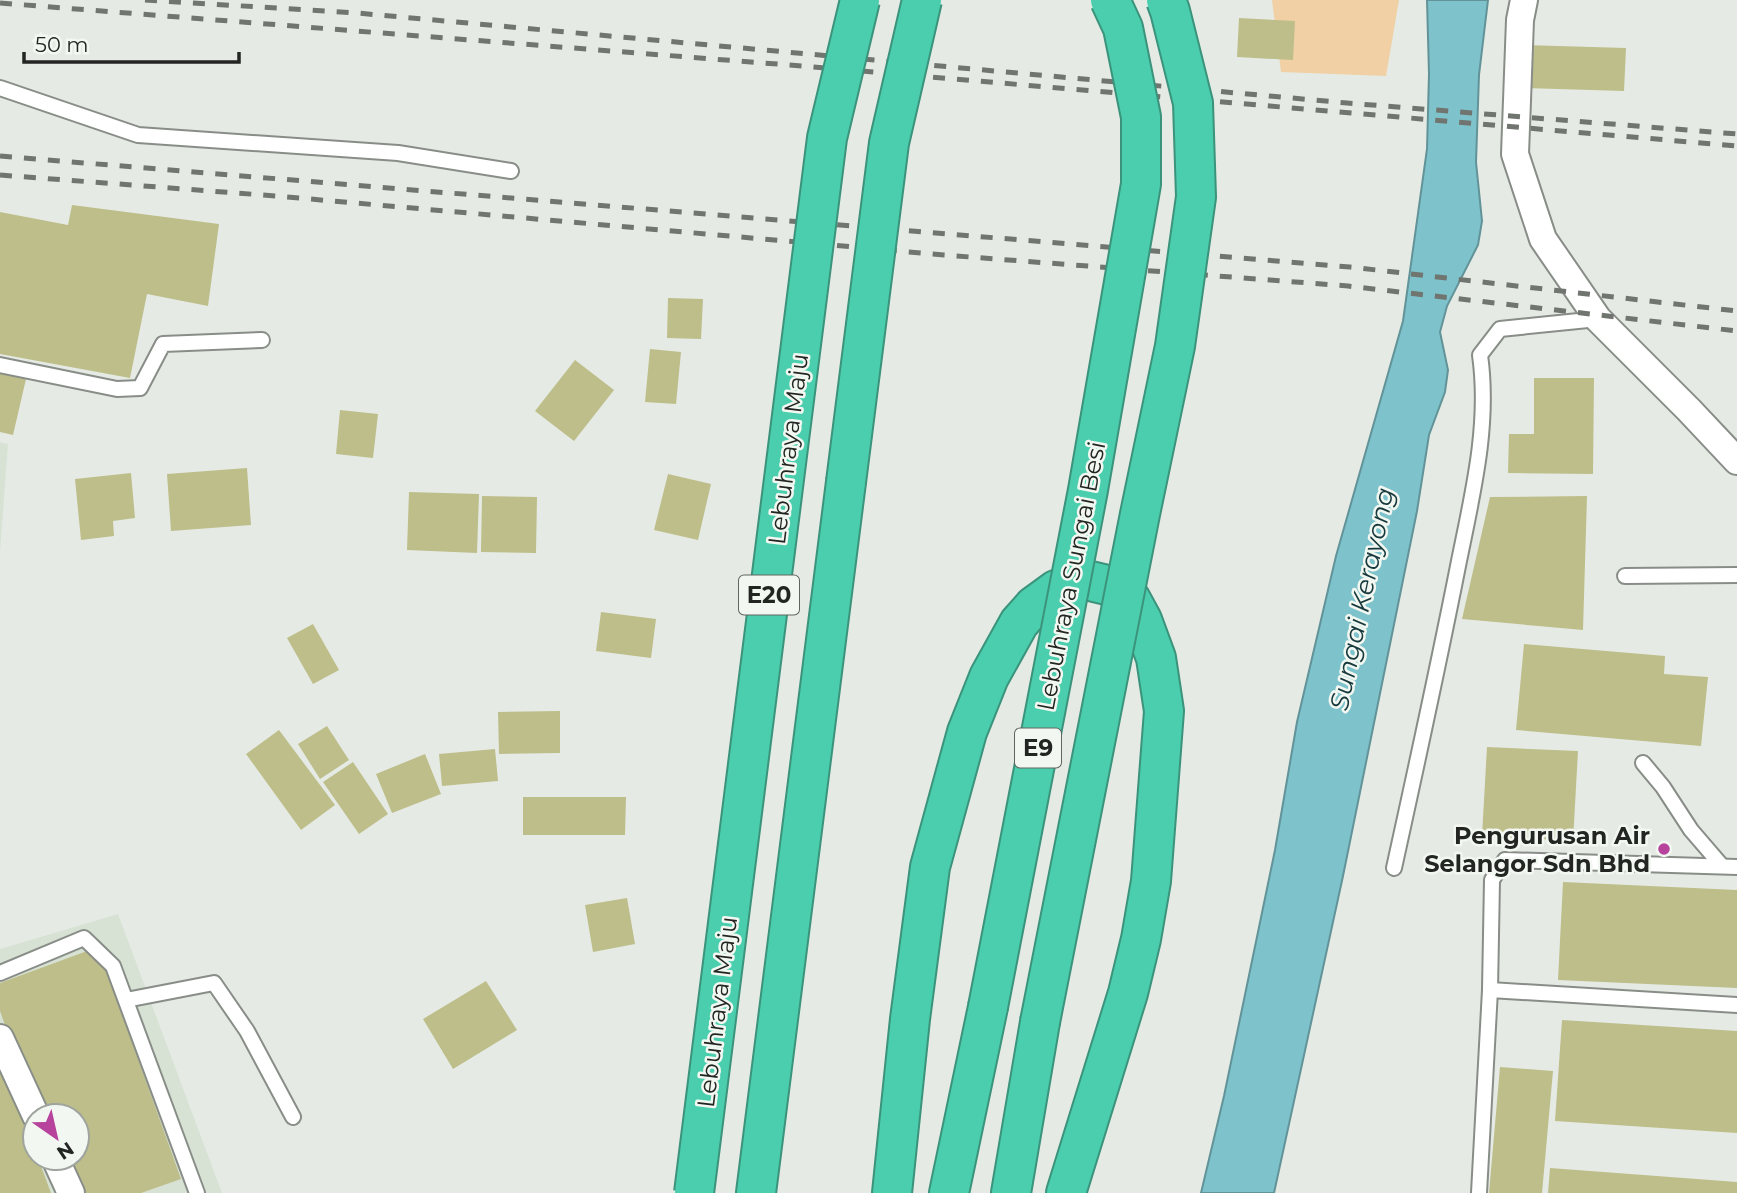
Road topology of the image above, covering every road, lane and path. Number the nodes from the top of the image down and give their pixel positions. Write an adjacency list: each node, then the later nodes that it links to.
1 (860, 0): 27 (highway, Lebuhraya Maju / E20, bridge)
2 (922, 0): 28 (highway, E20, bridge)
3 (1110, 0): 30 (highway, Lebuhraya Sungai Besi / E9, bridge)
4 (1166, 0): 31 (highway, E9, bridge)
5 (1524, 0): 8 (street)
6 (0, 88): 7 (lane)
7 (511, 171)
8 (1598, 318): 11 (street); 16 (lane)
9 (262, 340): 10 (lane)
10 (0, 365)
11 (1737, 461)
12 (1737, 575): 13 (lane)
13 (1625, 576)
14 (1643, 763): 15 (lane)
15 (1730, 866): 18 (lane)
16 (1394, 869)
17 (0, 973): 19 (lane)
18 (1490, 990): 20 (lane); 33 (lane)
19 (126, 1000): 23 (lane); 26 (lane)
20 (1737, 1005)
21 (0, 1038): 22 (street)
22 (30, 1102)
23 (293, 1117)
24 (61, 1172): 25 (street)
25 (71, 1193)
26 (197, 1193)
27 (694, 1193)
28 (756, 1193)
29 (891, 1193): 32 (highway)
30 (949, 1193)
31 (1011, 1193)
32 (1066, 1193)
33 (1479, 1193)

